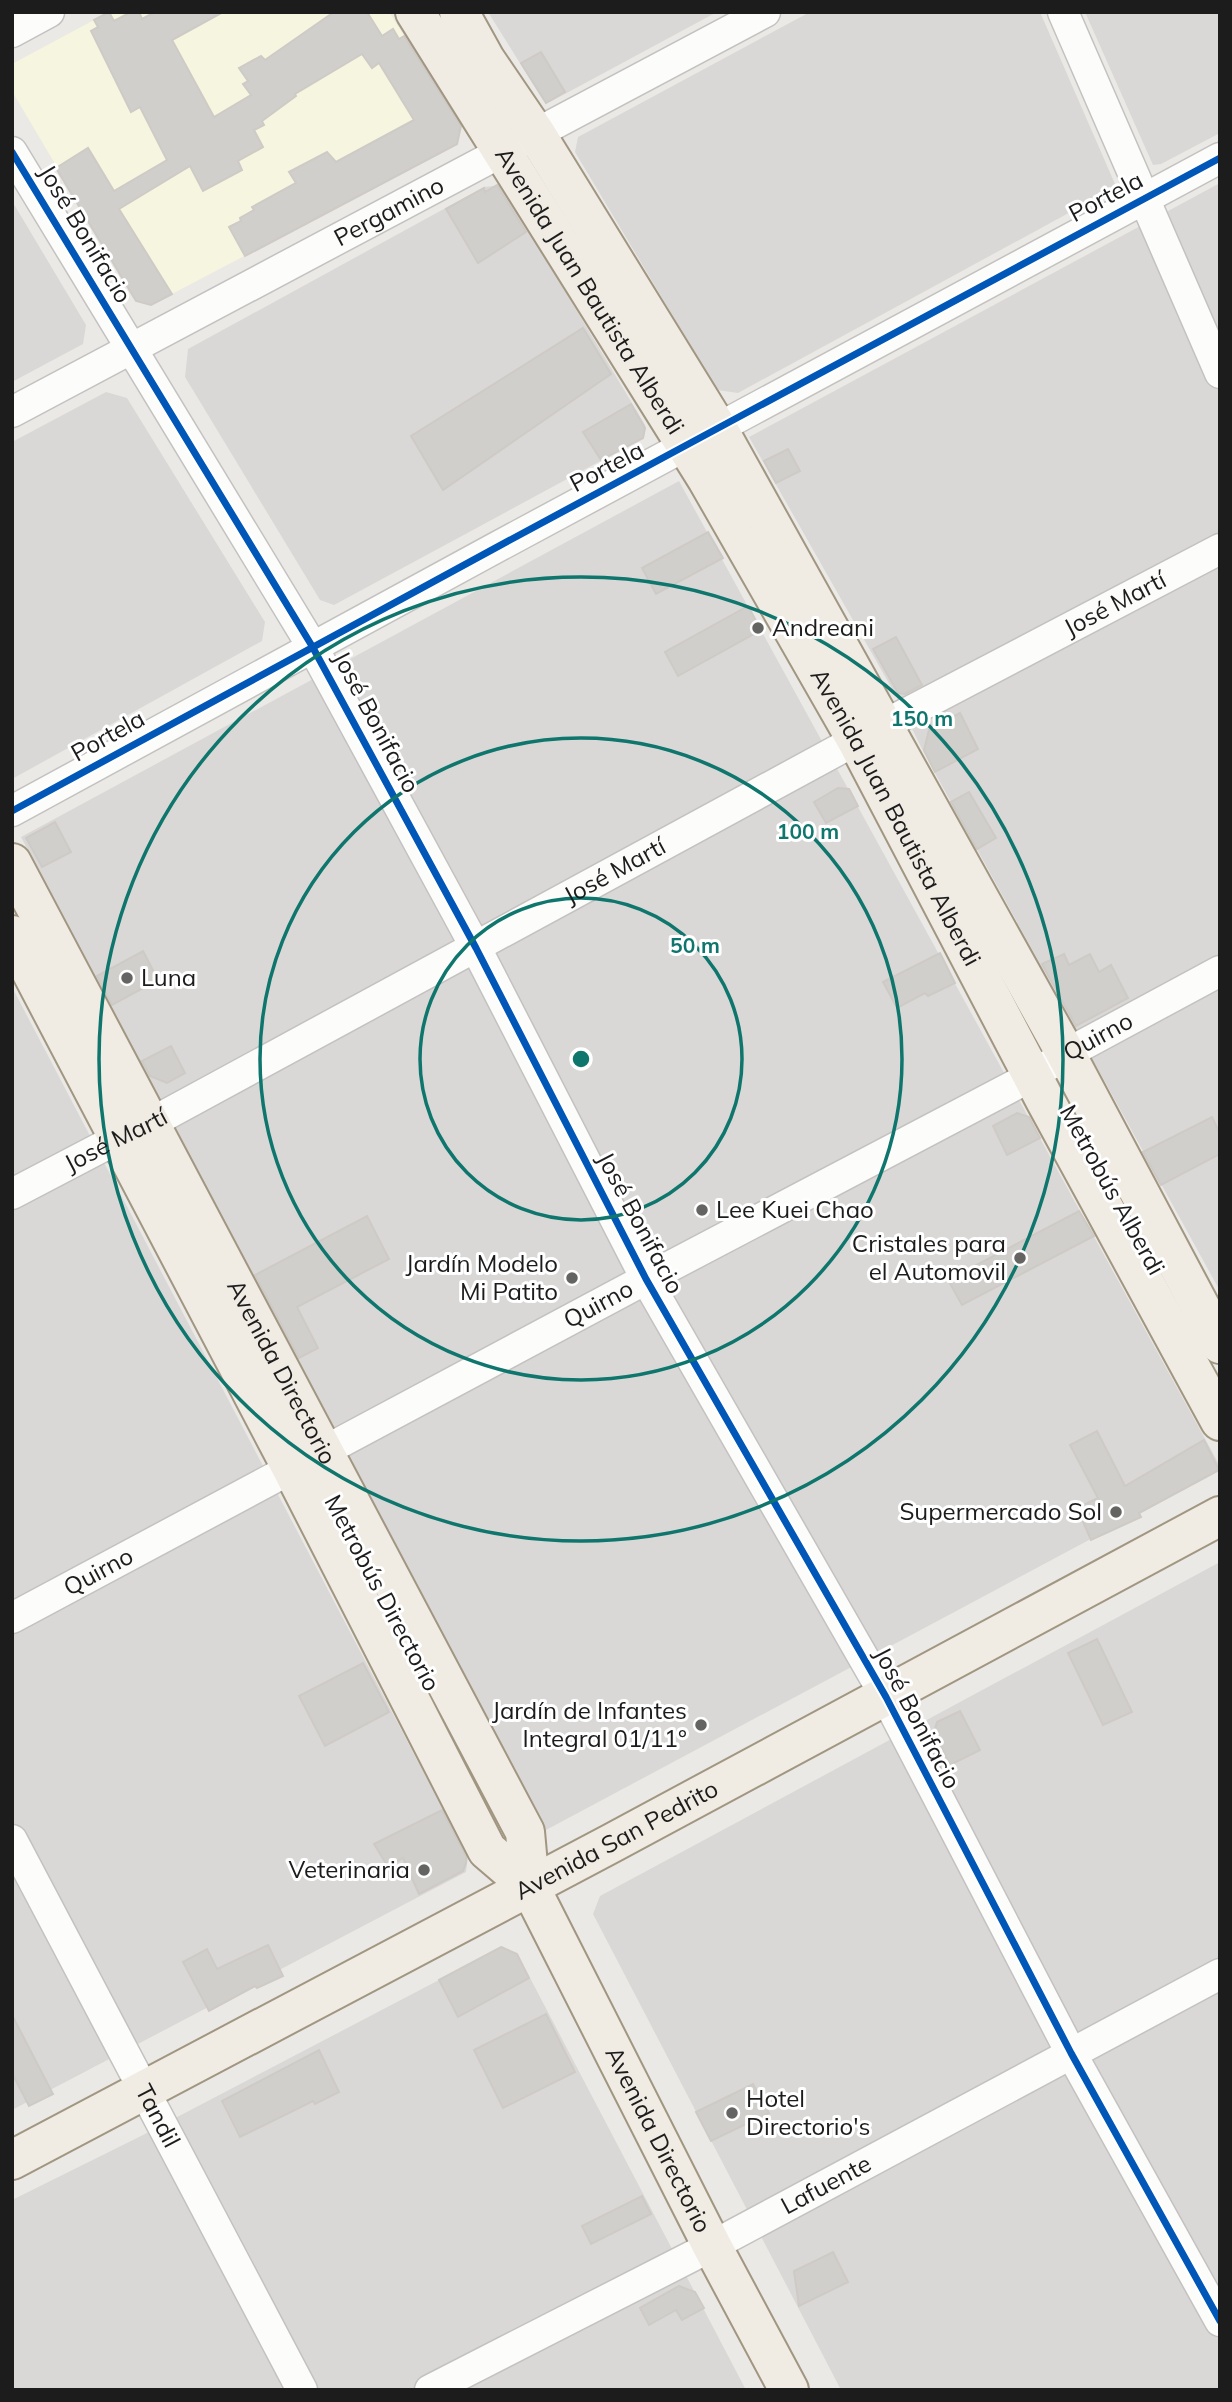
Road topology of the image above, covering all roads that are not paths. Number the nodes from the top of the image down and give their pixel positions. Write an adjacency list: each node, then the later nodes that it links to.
1 (50, 12): 7 (street)
2 (415, 12): 8 (main road, Avenida Juan Bautista Alberdi)
3 (435, 12): 8 (street)
4 (459, 12): 8 (main road, Avenida Juan Bautista Alberdi)
5 (765, 12): 8 (street, Pergamino)
6 (1063, 12): 11 (street)
7 (12, 32)
8 (520, 143): 12 (street, Pergamino); 15 (main road, Avenida Juan Bautista Alberdi)
9 (12, 152): 12 (street, José Bonifacio)
10 (1220, 158): 11 (street, Portela)
11 (1145, 198): 13 (street); 15 (street, Portela)
12 (132, 348): 14 (street, Pergamino); 17 (street, José Bonifacio)
13 (1220, 373)
14 (12, 412)
15 (703, 438): 17 (street, Portela); 18 (main road, Avenida Juan Bautista Alberdi)
16 (1220, 548): 18 (street, José Martí)
17 (312, 646): 19 (street, Portela); 23 (street, José Bonifacio)
18 (870, 733): 23 (street, José Martí); 25 (main road, Avenida Juan Bautista Alberdi)
19 (12, 811)
20 (12, 863): 26 (main road, Avenida Directorio)
21 (12, 893): 26 (street)
22 (12, 934): 26 (main road, Avenida Directorio)
23 (477, 948): 26 (street, José Martí); 28 (street, José Bonifacio)
24 (1220, 971): 25 (street, Quirno)
25 (1048, 1065): 28 (street, Quirno); 29 (main road, Avenida Juan Bautista Alberdi); 30 (street, Metrobús Alberdi); 31 (main road, Avenida Juan Bautista Alberdi)
26 (135, 1131): 27 (street, José Martí); 32 (main road, Avenida Directorio)
27 (12, 1194)
28 (646, 1279): 32 (street, Quirno); 35 (street, José Bonifacio)
29 (1220, 1344)
30 (1220, 1388)
31 (1220, 1421)
32 (309, 1461): 34 (street, Quirno); 37 (main road, Avenida Directorio)
33 (1220, 1516): 35 (main road, Avenida San Pedrito)
34 (12, 1618)
35 (886, 1697): 37 (main road, Avenida San Pedrito); 39 (street, José Bonifacio)
36 (12, 1840): 40 (street, Tandil)
37 (530, 1887): 40 (main road, Avenida San Pedrito); 42 (main road, Avenida Directorio)
38 (1220, 1973): 39 (street, Lafuente)
39 (1071, 2053): 42 (street, Lafuente); 43 (street, José Bonifacio)
40 (145, 2090): 41 (main road, Avenida San Pedrito); 44 (street, Tandil)
41 (12, 2160)
42 (712, 2246): 45 (street, Lafuente); 46 (main road, Avenida Directorio)
43 (1220, 2321)
44 (302, 2390)
45 (430, 2390)
46 (789, 2390)

